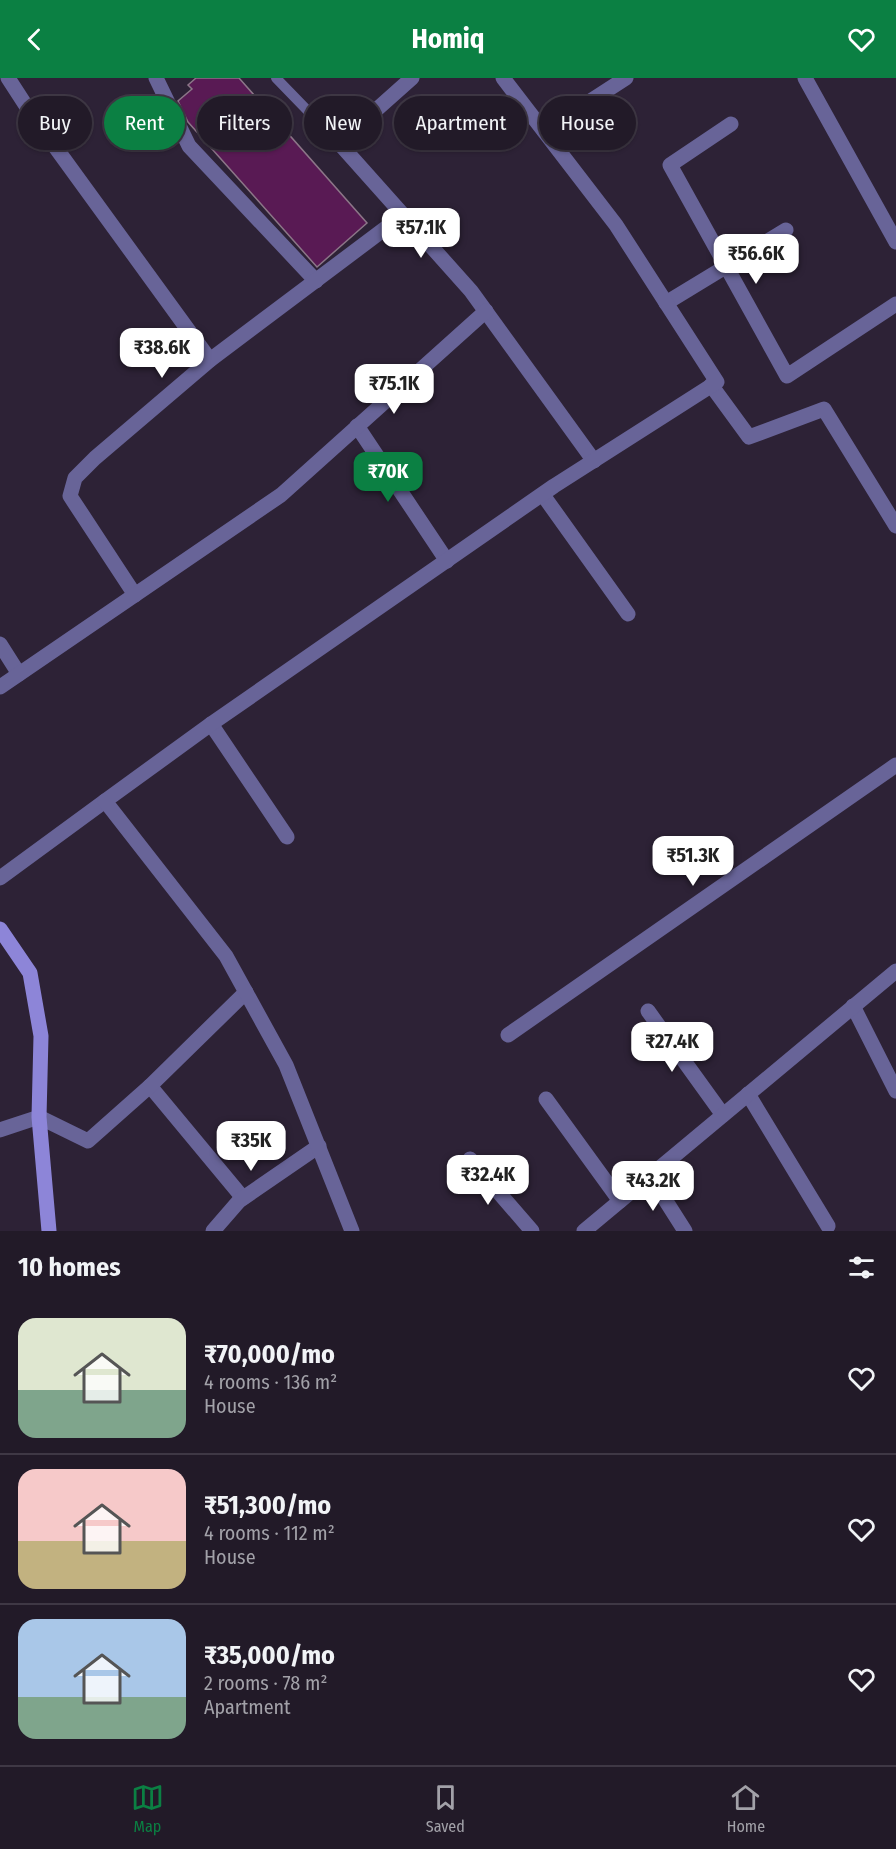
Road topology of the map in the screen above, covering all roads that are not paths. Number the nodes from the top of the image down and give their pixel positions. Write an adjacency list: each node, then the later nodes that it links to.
1 (8, 78): 23 (street)
2 (156, 78): 19 (street)
3 (276, 78): 10 (lane)
4 (412, 78): 9 (street)
5 (503, 78): 12 (street)
6 (626, 78): 8 (street)
7 (805, 78): 17 (street)
8 (598, 96)
9 (382, 105)
10 (304, 107)
11 (731, 124): 18 (street)
12 (539, 125)
13 (345, 150): 15 (street)
14 (559, 150): 20 (street)
15 (403, 215): 19 (street); 22 (street)
16 (786, 230): 18 (street)
17 (896, 242)
18 (727, 266): 20 (street); 21 (street)
19 (316, 281): 23 (street)
20 (666, 303): 24 (street)
21 (896, 304)
22 (486, 311): 25 (street); 26 (street)
23 (210, 360): 30 (street)
24 (711, 385): 26 (street); 28 (street)
25 (357, 426): 29 (street); 30 (street)
26 (594, 461): 27 (street)
27 (543, 495): 29 (street); 31 (street)
28 (896, 526)
29 (447, 561): 35 (street)
30 (135, 595): 33 (street)
31 (628, 614)
32 (0, 644): 33 (street)
33 (20, 674): 34 (street)
34 (0, 687)
35 (210, 724): 37 (street); 38 (street)
36 (896, 765): 45 (street)
37 (105, 801): 39 (street); 42 (street)
38 (287, 837)
39 (0, 878)
40 (0, 929): 51 (street)
41 (896, 971): 43 (street)
42 (246, 992): 46 (street); 53 (street)
43 (853, 1006): 47 (street); 48 (street)
44 (648, 1011): 50 (street)
45 (508, 1035)
46 (150, 1086): 51 (street); 56 (street)
47 (896, 1091)
48 (748, 1094): 50 (street); 58 (street)
49 (546, 1099): 57 (street)
50 (723, 1115): 55 (street)
51 (39, 1117): 52 (street); 59 (street)
52 (0, 1130)
53 (319, 1146): 56 (street); 61 (street)
54 (470, 1159): 62 (street)
55 (650, 1176): 57 (street); 64 (street)
56 (243, 1198): 60 (street)
57 (620, 1201): 63 (street)
58 (828, 1226)
59 (49, 1231)
60 (213, 1231)
61 (352, 1231)
62 (532, 1231)
63 (584, 1231)
64 (685, 1231)

